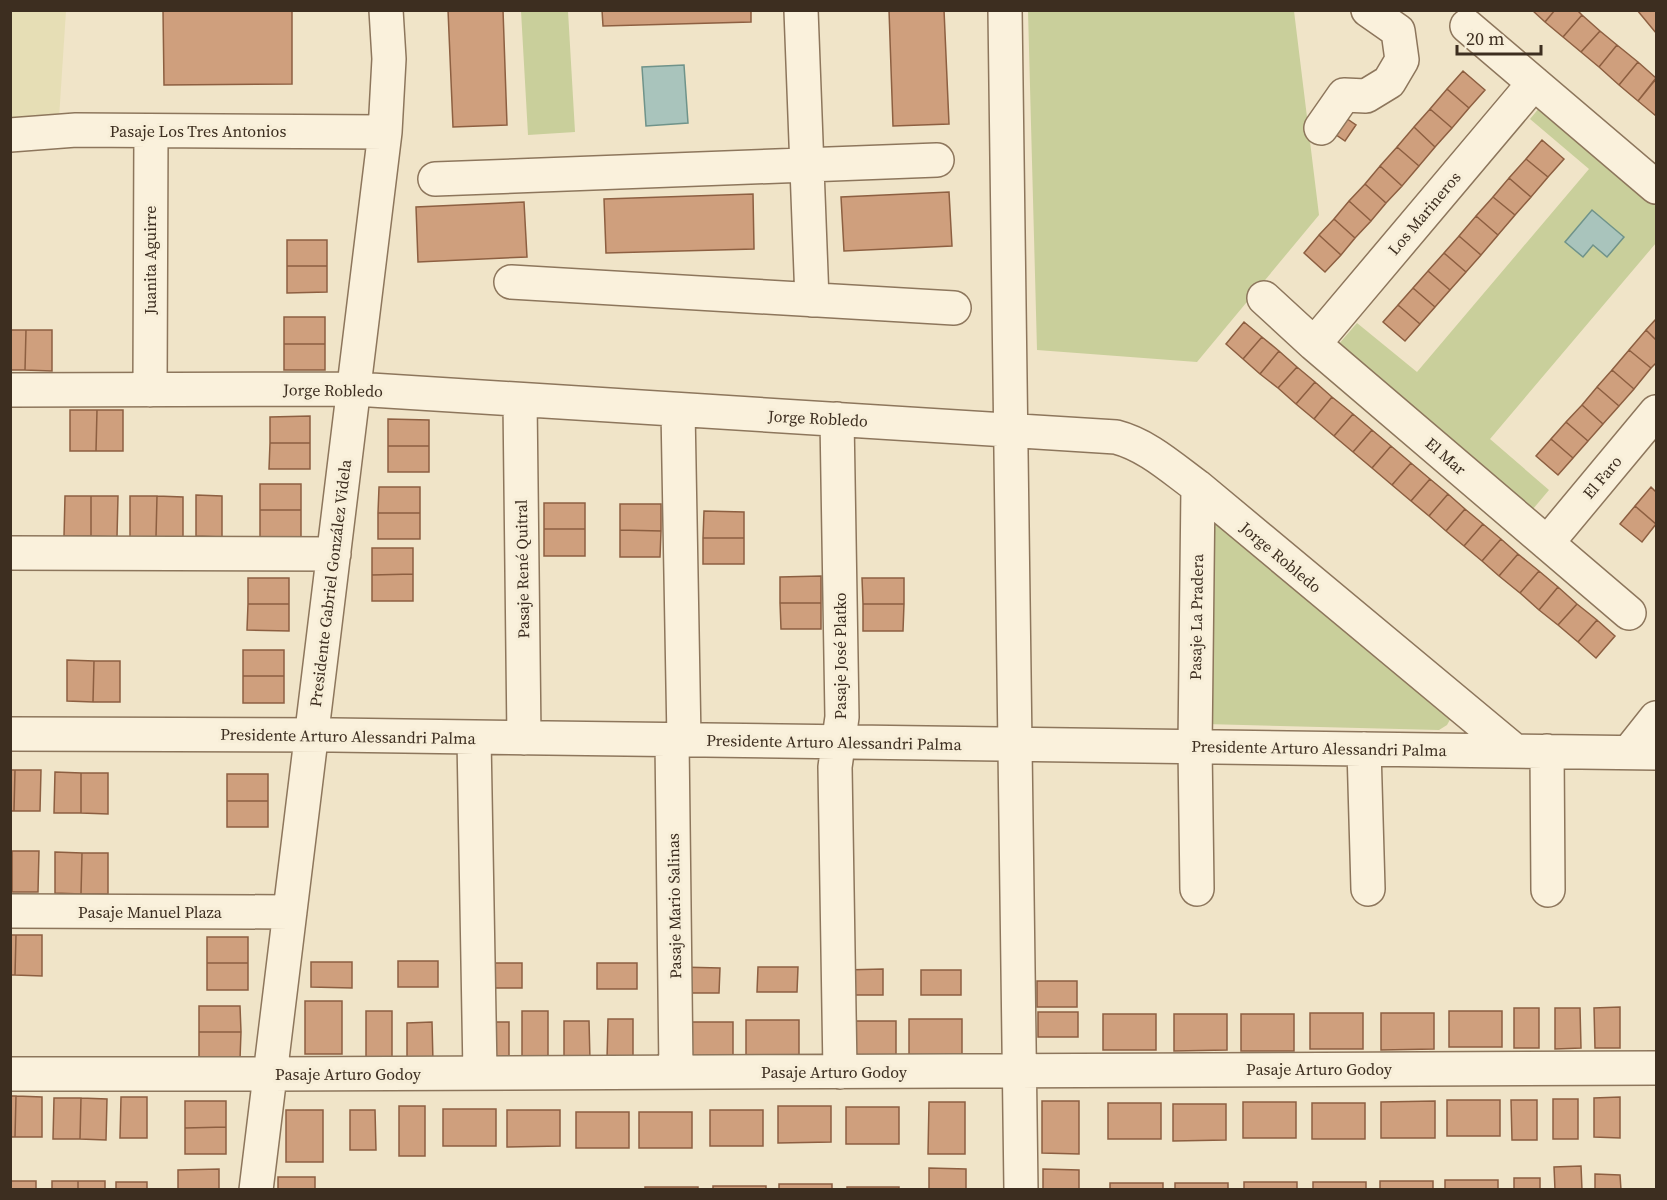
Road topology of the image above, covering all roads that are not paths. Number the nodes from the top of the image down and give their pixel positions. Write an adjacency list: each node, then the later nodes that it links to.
1 (386, 10): 9 (street, Presidente Gabriel González Videla)
2 (801, 10): 12 (street)
3 (1005, 10): 27 (street)
4 (1368, 10): 7 (street)
5 (1467, 26): 6 (street)
6 (1534, 83): 14 (street); 19 (street, Los Marineros)
7 (1321, 128)
8 (151, 131): 9 (street, Pasaje Los Tres Antonios); 10 (street, Pasaje Los Tres Antonios); 22 (street, Juanita Aguirre)
9 (385, 132): 20 (street, Presidente Gabriel González Videla)
10 (10, 135)
11 (937, 160): 12 (street)
12 (807, 165): 13 (street); 17 (street)
13 (435, 179)
14 (1656, 187)
15 (511, 282): 17 (street)
16 (1264, 298): 19 (street, El Mar)
17 (812, 300): 18 (street)
18 (954, 308)
19 (1314, 344): 29 (street, El Mar)
20 (355, 389): 22 (street, Jorge Robledo); 23 (street, Jorge Robledo); 31 (street, Presidente Gabriel González Videla)
21 (10, 390): 22 (street, Jorge Robledo)
22 (150, 390)
23 (520, 400): 24 (street, Jorge Robledo); 37 (street, Pasaje René Quitral)
24 (678, 410): 26 (street, Jorge Robledo); 38 (street, Pasaje Mario Salinas)
25 (1656, 412): 29 (street, El Faro)
26 (837, 419): 27 (street, Jorge Robledo); 39 (street, Pasaje José Platko)
27 (1011, 430): 28 (street, Jorge Robledo); 40 (street)
28 (1198, 487): 41 (street, Pasaje La Pradera); 43 (street, Jorge Robledo)
29 (1547, 543): 32 (street, El Mar)
30 (10, 553): 31 (street)
31 (334, 554): 35 (street, Presidente Gabriel González Videla)
32 (1629, 613)
33 (1656, 718): 44 (street)
34 (10, 734): 35 (street, Presidente Arturo Alessandri Palma)
35 (312, 735): 36 (street, Presidente Arturo Alessandri Palma); 49 (street, Presidente Gabriel González Videla)
36 (474, 738): 37 (street, Presidente Arturo Alessandri Palma); 54 (street)
37 (524, 738): 38 (street, Presidente Arturo Alessandri Palma)
38 (678, 740): 39 (street, Presidente Arturo Alessandri Palma); 52 (street, Pasaje Mario Salinas)
39 (839, 742): 40 (street, Presidente Arturo Alessandri Palma); 53 (street, Pasaje José Platko)
40 (1015, 745): 41 (street, Presidente Arturo Alessandri Palma); 51 (street)
41 (1195, 747): 42 (street, Presidente Arturo Alessandri Palma); 45 (street, Pasaje La Pradera)
42 (1364, 749): 43 (street, Presidente Arturo Alessandri Palma); 46 (street)
43 (1531, 751): 44 (street, Presidente Arturo Alessandri Palma); 47 (street)
44 (1643, 752)
45 (1197, 889)
46 (1368, 889)
47 (1548, 890)
48 (10, 911): 49 (street, Pasaje Manuel Plaza)
49 (290, 912): 56 (street, Presidente Gabriel González Videla)
50 (1656, 1068): 51 (street, Pasaje Arturo Godoy)
51 (1020, 1071): 53 (street, Pasaje Arturo Godoy); 58 (street)
52 (676, 1072): 53 (street, Pasaje Arturo Godoy); 54 (street, Pasaje Arturo Godoy)
53 (840, 1072)
54 (480, 1073): 56 (street, Pasaje Arturo Godoy)
55 (10, 1074): 56 (street, Pasaje Arturo Godoy)
56 (270, 1074): 57 (street, Presidente Gabriel González Videla)
57 (256, 1190)
58 (1021, 1190)

